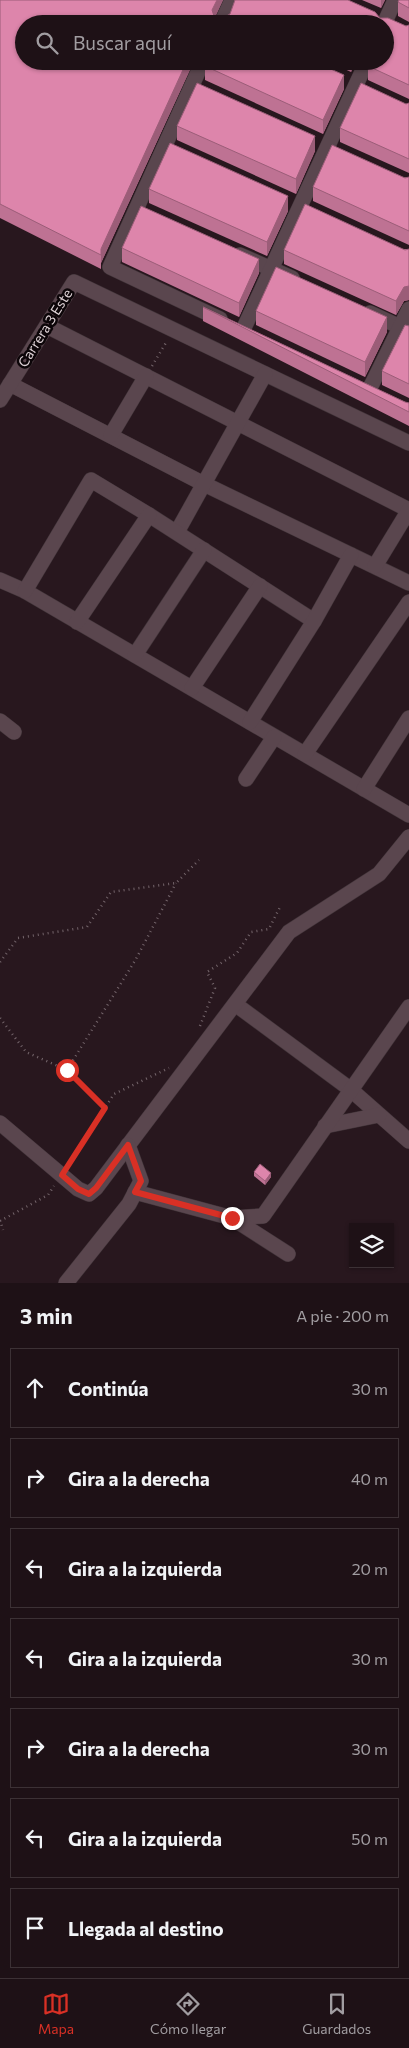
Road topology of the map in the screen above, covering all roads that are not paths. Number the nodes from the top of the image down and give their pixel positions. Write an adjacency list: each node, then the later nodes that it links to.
1 (232, 0): 3 (street)
2 (395, 0): 4 (street)
3 (225, 15)
4 (385, 15)
5 (394, 25): 6 (street)
6 (401, 28)
7 (202, 70): 15 (street)
8 (363, 70): 10 (street)
9 (339, 77): 10 (street)
10 (356, 85): 11 (street); 13 (street)
11 (374, 93)
12 (282, 198): 13 (street)
13 (305, 208): 15 (street)
14 (226, 249): 15 (street)
15 (271, 269): 16 (street)
16 (306, 284)
17 (357, 308): 20 (street)
18 (409, 309): 20 (street)
19 (47, 326): 21 (street, Carrera 3 Este); 22 (street); 23 (street, Carrera 3 Este)
20 (405, 329): 24 (street)
21 (265, 374): 26 (street); 28 (street)
22 (146, 376): 26 (street); 27 (street)
23 (10, 384): 25 (street, Carrera 3 Este); 27 (street)
24 (385, 396)
25 (0, 400)
26 (238, 423): 29 (street); 30 (street)
27 (111, 435): 29 (street)
28 (409, 443)
29 (204, 484): 32 (street); 34 (street)
30 (409, 510): 35 (street)
31 (150, 515): 32 (street); 39 (street); 42 (street)
32 (177, 532): 33 (street)
33 (204, 550): 38 (street); 43 (street)
34 (351, 556): 35 (street); 41 (street)
35 (375, 566): 37 (street)
36 (0, 580): 39 (street)
37 (409, 582)
38 (260, 586): 41 (street); 44 (street)
39 (25, 591): 42 (street)
40 (409, 602): 50 (street)
41 (314, 621): 47 (street)
42 (77, 622): 43 (street)
43 (135, 655): 44 (street)
44 (192, 688): 47 (street)
45 (409, 718): 52 (street)
46 (0, 721): 48 (street)
47 (250, 722): 49 (street)
48 (14, 732)
49 (274, 737): 50 (street); 51 (street)
50 (305, 754): 52 (street)
51 (246, 780)
52 (364, 788): 53 (street)
53 (409, 815)
54 (409, 837): 55 (street)
55 (235, 1004): 57 (street); 62 (street)
56 (409, 1007): 57 (street)
57 (350, 1089): 58 (street); 60 (street)
58 (379, 1115): 60 (street); 61 (street)
59 (0, 1123): 62 (street)
60 (325, 1126): 64 (street)
61 (409, 1142)
62 (128, 1145): 63 (street)
63 (135, 1192): 64 (street); 66 (street)
64 (232, 1218): 65 (street)
65 (288, 1254)
66 (73, 1281)

